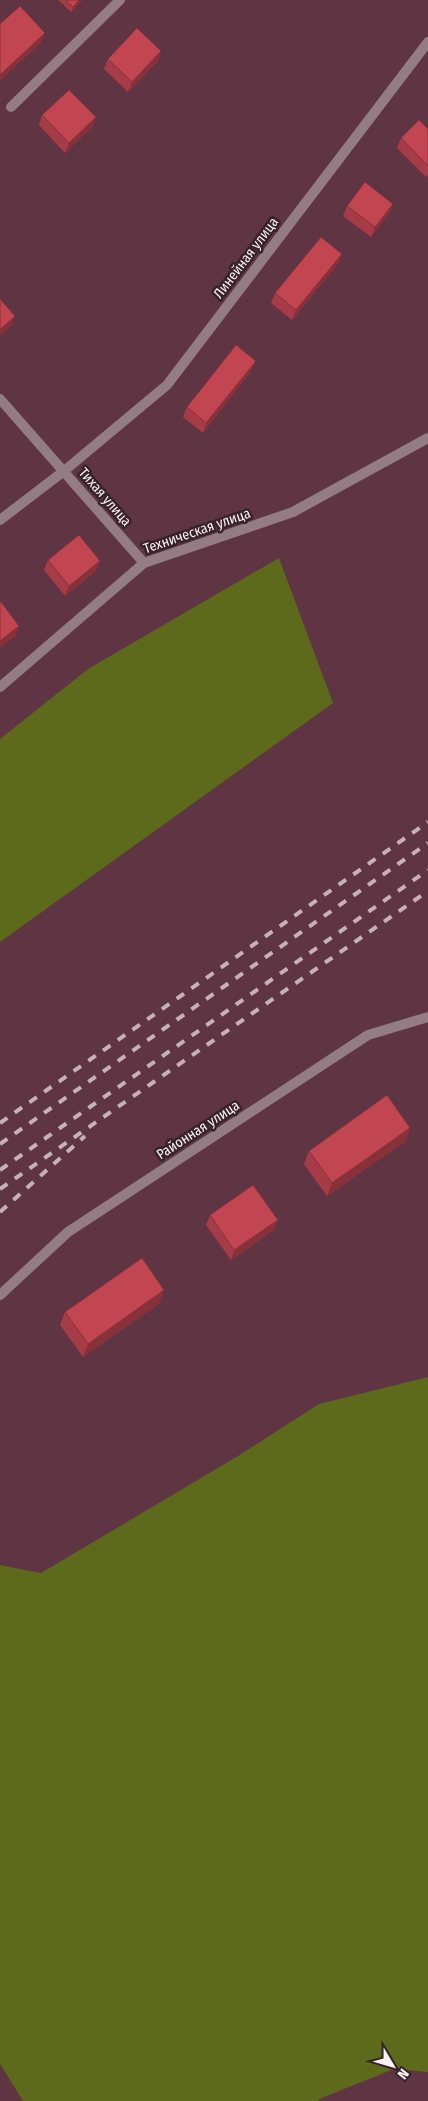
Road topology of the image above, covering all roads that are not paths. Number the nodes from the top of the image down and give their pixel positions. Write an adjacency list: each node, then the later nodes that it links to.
1 (120, 0): 3 (street)
2 (428, 42): 6 (street, Линейная улица)
3 (11, 107)
4 (0, 399): 6 (street, Тихая улица)
5 (428, 438): 8 (street, Техническая улица)
6 (64, 471): 7 (street, Тихая улица); 8 (street, Тихая улица)
7 (0, 520)
8 (144, 563): 9 (street, Техническая улица)
9 (0, 687)
10 (428, 1017): 11 (street, Районная улица)
11 (0, 1295)

